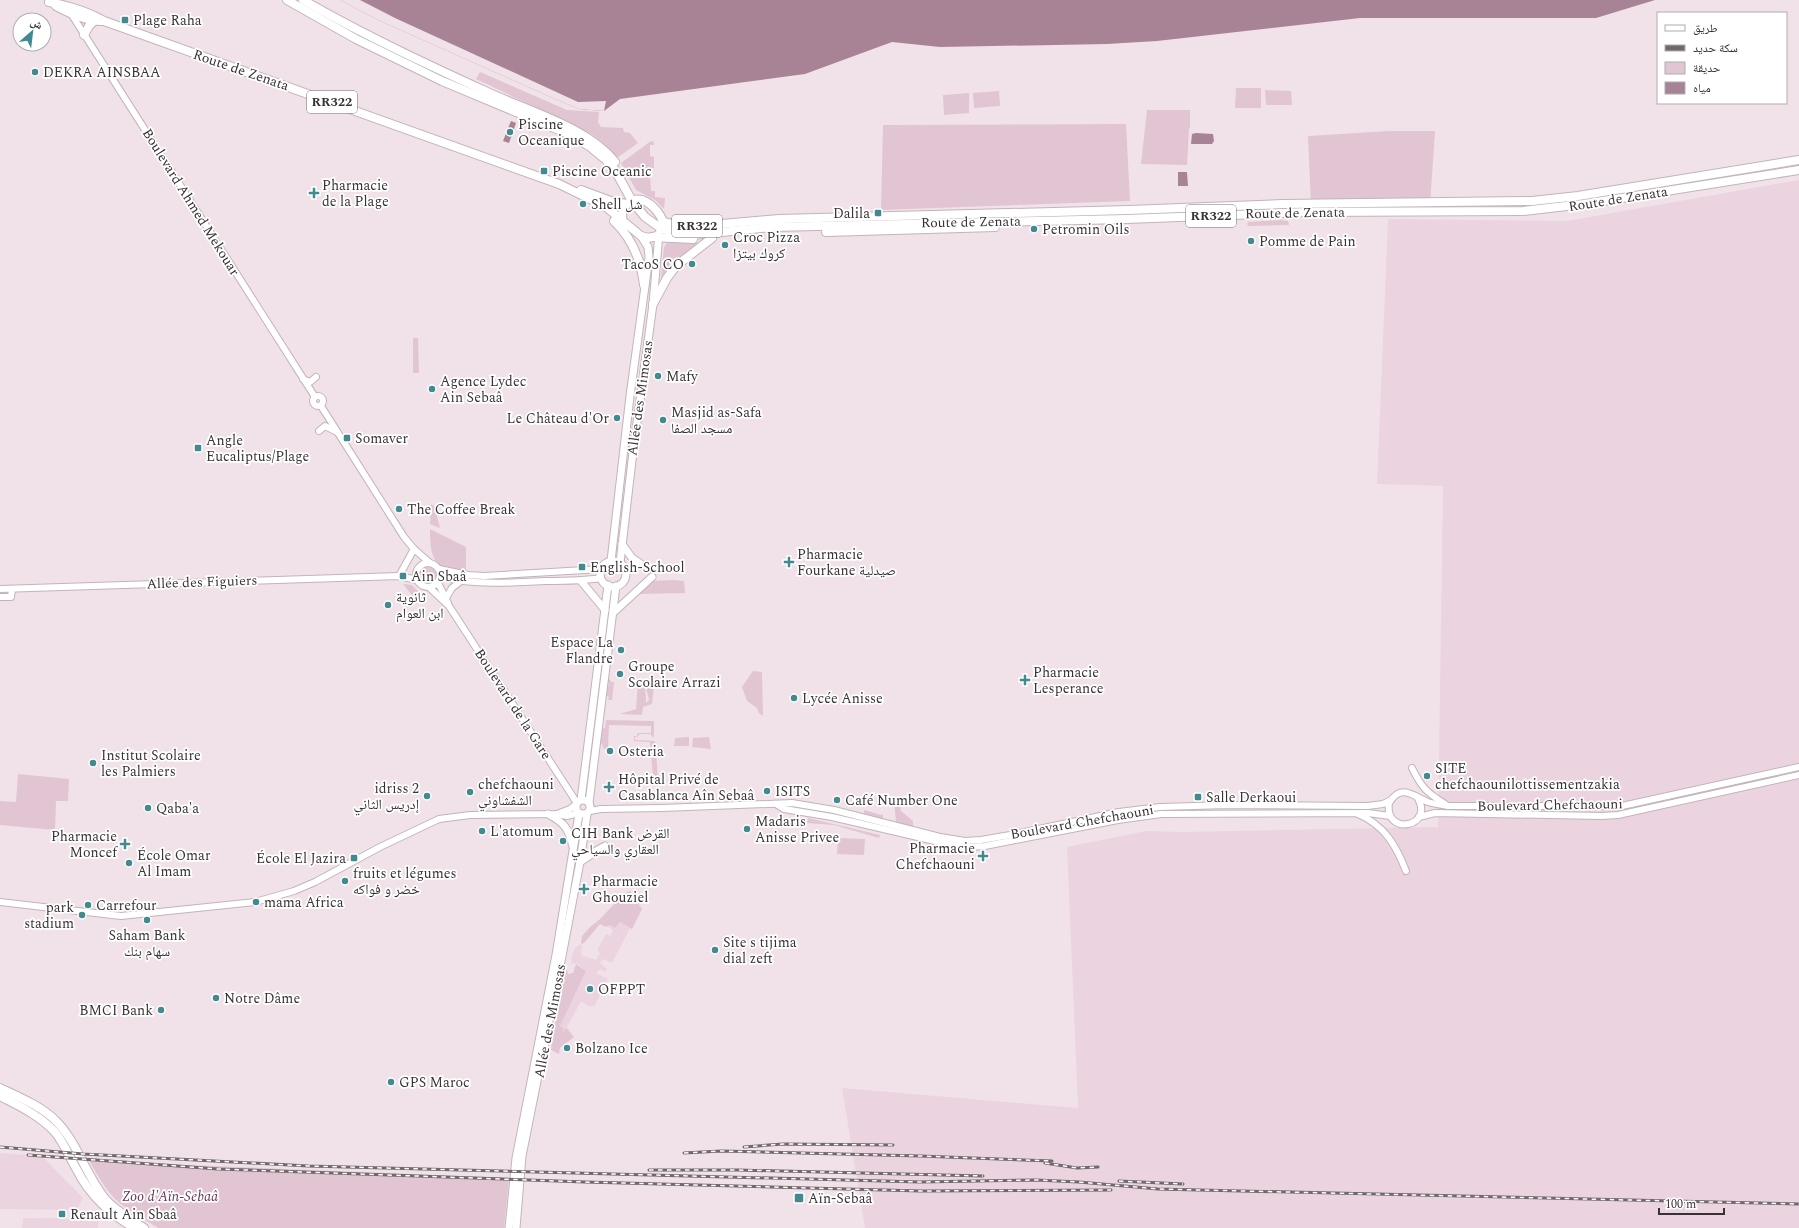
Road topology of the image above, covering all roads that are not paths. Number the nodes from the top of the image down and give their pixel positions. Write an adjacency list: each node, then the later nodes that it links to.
1 (287, 0): 13 (main road)
2 (303, 0): 13 (main road)
3 (47, 1): 4 (main road, Route de Zenata / RR322)
4 (70, 10): 5 (main road, Route de Zenata / RR322); 6 (main road, Route de Zenata / RR322); 7 (street, Boulevard Ahmed Mekouar)
5 (94, 21): 6 (main road, Route de Zenata / RR322); 7 (main road)
6 (104, 21): 11 (main road, Route de Zenata / RR322)
7 (84, 35): 21 (street, Boulevard Ahmed Mekouar)
8 (1799, 160): 15 (main road, Route de Zenata / RR322)
9 (1799, 166): 15 (main road, Route de Zenata / RR322)
10 (1798, 173): 15 (main road, Route de Zenata / RR322); 17 (main road, Route de Zenata / RR322)
11 (559, 184): 12 (main road, Route de Zenata / RR322); 13 (main road, Route de Zenata / RR322)
12 (596, 202): 14 (main road, Route de Zenata / RR322); 18 (main road)
13 (632, 202): 14 (main road); 15 (main road, Route de Zenata / RR322); 15 (main road, RR322)
14 (623, 222): 16 (main road, RR322)
15 (660, 231): 16 (main road, RR322); 17 (main road, Route de Zenata / RR322); 19 (main road, Allée des Mimosas)
16 (641, 236): 18 (main road, Allée des Mimosas)
17 (712, 238): 19 (main road)
18 (644, 285): 26 (main road, Allée des Mimosas)
19 (653, 304): 24 (main road, Allée des Mimosas)
20 (316, 377): 21 (street)
21 (303, 379): 23 (street, Boulevard Ahmed Mekouar)
22 (319, 431): 23 (street)
23 (337, 432): 25 (street)
24 (622, 544): 28 (main road, Allée des Mimosas); 32 (main road)
25 (414, 550): 27 (street); 30 (street); 33 (street)
26 (611, 561): 28 (main road); 29 (main road)
27 (430, 563): 30 (street); 31 (street)
28 (620, 563): 41 (main road)
29 (602, 568): 31 (street); 35 (main road)
30 (418, 569): 33 (street, Allée des Figuiers); 36 (street)
31 (439, 569): 37 (street)
32 (648, 569)
33 (401, 576): 36 (street, Allée des Figuiers); 44 (street, Allée des Figuiers)
34 (652, 576): 49 (main road)
35 (601, 578): 39 (street); 40 (main road)
36 (417, 580): 42 (street)
37 (439, 580): 38 (street); 42 (street); 46 (street, Boulevard de la Gare)
38 (461, 581): 39 (street); 46 (street)
39 (582, 581): 48 (main road)
40 (608, 585): 41 (main road); 48 (main road)
41 (616, 586): 49 (main road, Allée des Mimosas)
42 (430, 588): 47 (street, Boulevard de la Gare)
43 (0, 589): 44 (street, Allée des Figuiers)
44 (12, 589): 45 (street)
45 (0, 597)
46 (446, 598): 47 (street, Boulevard de la Gare)
47 (449, 606): 55 (street, Boulevard de la Gare)
48 (604, 610): 55 (main road)
49 (614, 612): 58 (main road, Allée des Mimosas)
50 (1799, 767): 57 (street, Boulevard Chefchaouni)
51 (1412, 768): 57 (street)
52 (1799, 775): 63 (street, Boulevard Chefchaouni)
53 (1417, 798): 54 (street, Boulevard Chefchaouni); 57 (street, Boulevard Chefchaouni); 63 (street)
54 (1391, 800): 56 (street, Boulevard Chefchaouni); 62 (street)
55 (578, 803): 58 (main road); 58 (main road); 61 (street, Boulevard Chefchaouni)
56 (776, 804): 58 (street, Boulevard Chefchaouni); 59 (street, Boulevard Chefchaouni)
57 (1448, 806)
58 (585, 810): 61 (street, Boulevard Chefchaouni); 65 (main road, Allée des Mimosas); 66 (main road, Allée des Mimosas)
59 (1357, 813): 62 (street, Boulevard Chefchaouni); 67 (street)
60 (548, 814): 61 (street, Boulevard Chefchaouni); 65 (main road); 68 (street, Boulevard Chefchaouni)
61 (557, 814)
62 (1390, 816): 63 (street, Boulevard Chefchaouni)
63 (1419, 817)
64 (605, 846): 66 (main road)
65 (574, 852): 73 (main road, Allée des Mimosas)
66 (580, 862): 74 (main road, Allée des Mimosas)
67 (1406, 871)
68 (0, 902)
69 (0, 1088): 72 (main road)
70 (0, 1096): 71 (main road)
71 (134, 1228)
72 (144, 1228)
73 (509, 1228)
74 (516, 1228)

